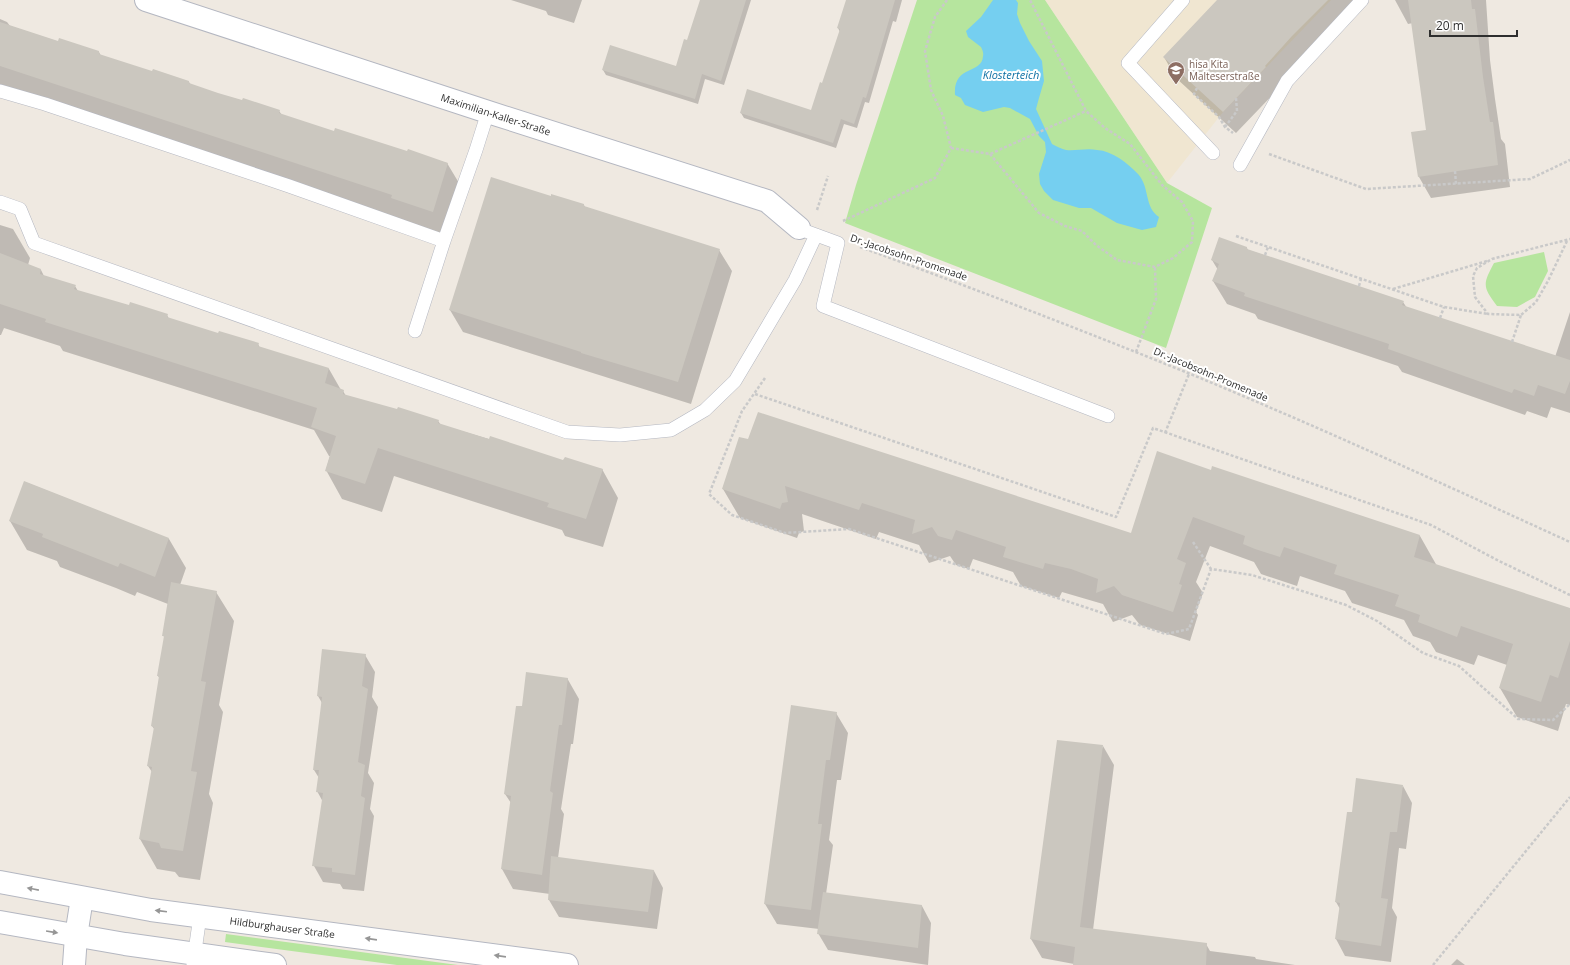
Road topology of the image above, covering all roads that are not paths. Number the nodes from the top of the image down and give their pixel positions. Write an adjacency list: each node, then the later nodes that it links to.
1 (146, 0): 5 (main road, Maximilian-Kaller-Straße)
2 (1183, 0): 6 (lane)
3 (1362, 0): 7 (lane)
4 (0, 91): 10 (lane)
5 (488, 112): 9 (main road, Maximilian-Kaller-Straße); 10 (lane)
6 (1213, 153)
7 (1240, 165)
8 (0, 202): 9 (lane)
9 (808, 232): 12 (lane, Maximilian-Kaller-Straße)
10 (444, 241): 11 (lane)
11 (415, 330)
12 (1108, 416)
13 (0, 882): 14 (main road, Hildburghauser Straße, one-way to 13)
14 (82, 898): 15 (main road, Hildburghauser Straße, one-way to 14); 17 (main road)
15 (200, 916): 18 (lane); 21 (main road, Hildburghauser Straße, one-way to 15)
16 (0, 922): 17 (main road, one-way to 17)
17 (76, 936): 18 (main road); 19 (main road)
18 (194, 959): 20 (main road)
19 (74, 965)
20 (275, 965)
21 (567, 965)

